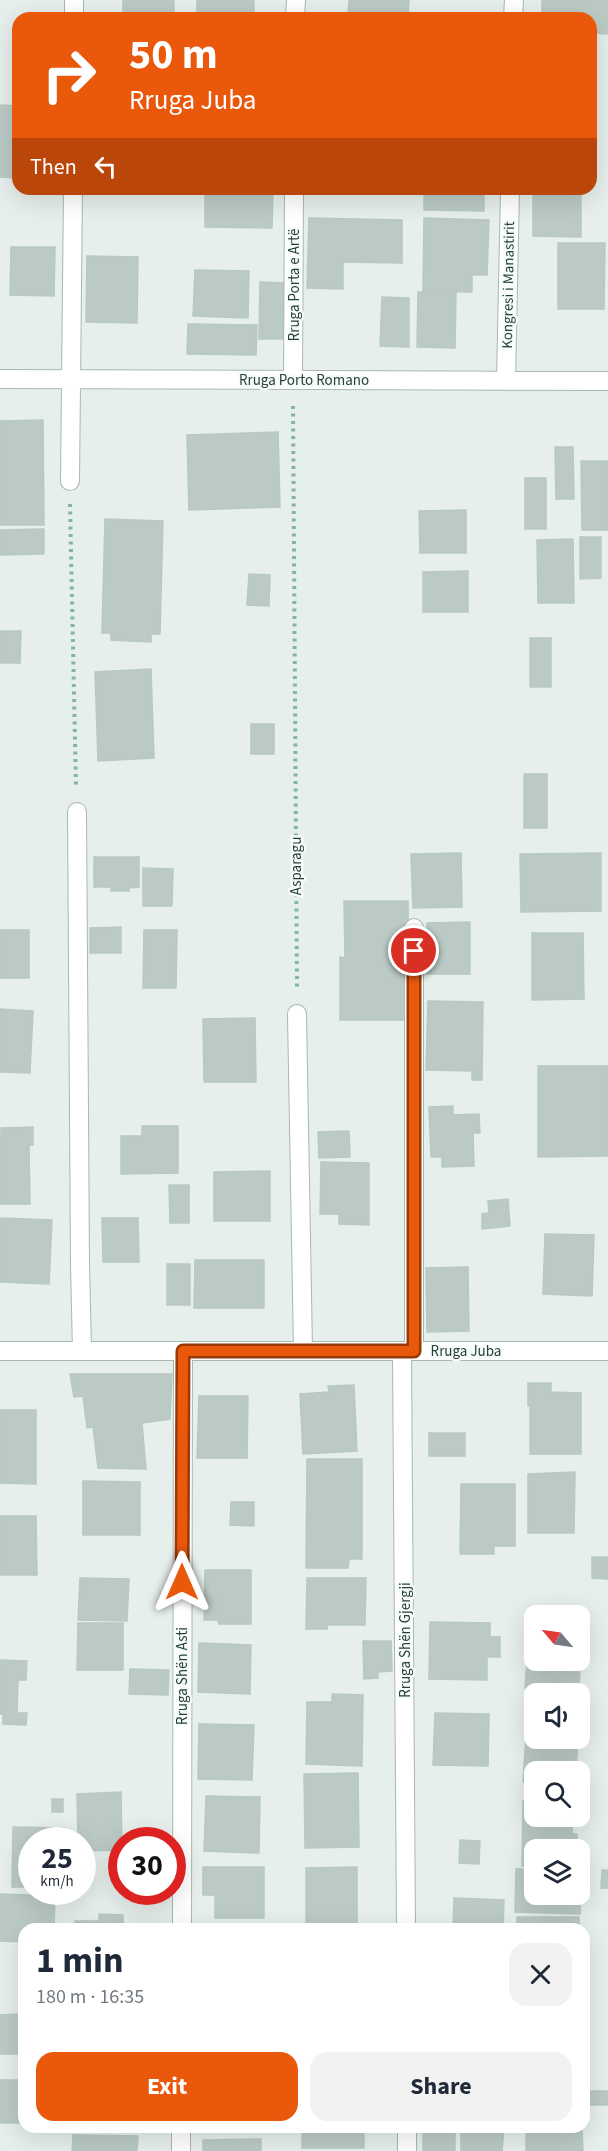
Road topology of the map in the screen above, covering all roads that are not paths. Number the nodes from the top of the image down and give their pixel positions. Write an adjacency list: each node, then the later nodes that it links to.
1 (73, 195): 5 (street)
2 (294, 195): 6 (street, Rruga Porta e Artë)
3 (510, 195): 7 (street, Kongresi i Manastirit)
4 (0, 380): 5 (street, Rruga Porto Romano)
5 (72, 380): 6 (street, Rruga Porto Romano); 9 (street)
6 (293, 380): 7 (street, Rruga Porto Romano)
7 (506, 381): 8 (street, Rruga Porto Romano)
8 (608, 381)
9 (70, 481)
10 (76, 812): 14 (street)
11 (414, 928): 17 (street, Rruga Shën Gjergji)
12 (297, 1014): 16 (street)
13 (0, 1351): 14 (street, Rruga Juba)
14 (82, 1351): 15 (street, Rruga Juba)
15 (183, 1351): 16 (street, Rruga Juba); 19 (street, Rruga Shën Asti)
16 (303, 1351): 17 (street, Rruga Juba)
17 (408, 1351): 18 (street, Rruga Juba); 20 (street, Rruga Shën Gjergji)
18 (608, 1352)
19 (182, 1923)
20 (406, 1923)
21 (181, 2133): 23 (street)
22 (407, 2133): 24 (street)
23 (181, 2151)
24 (407, 2151)

